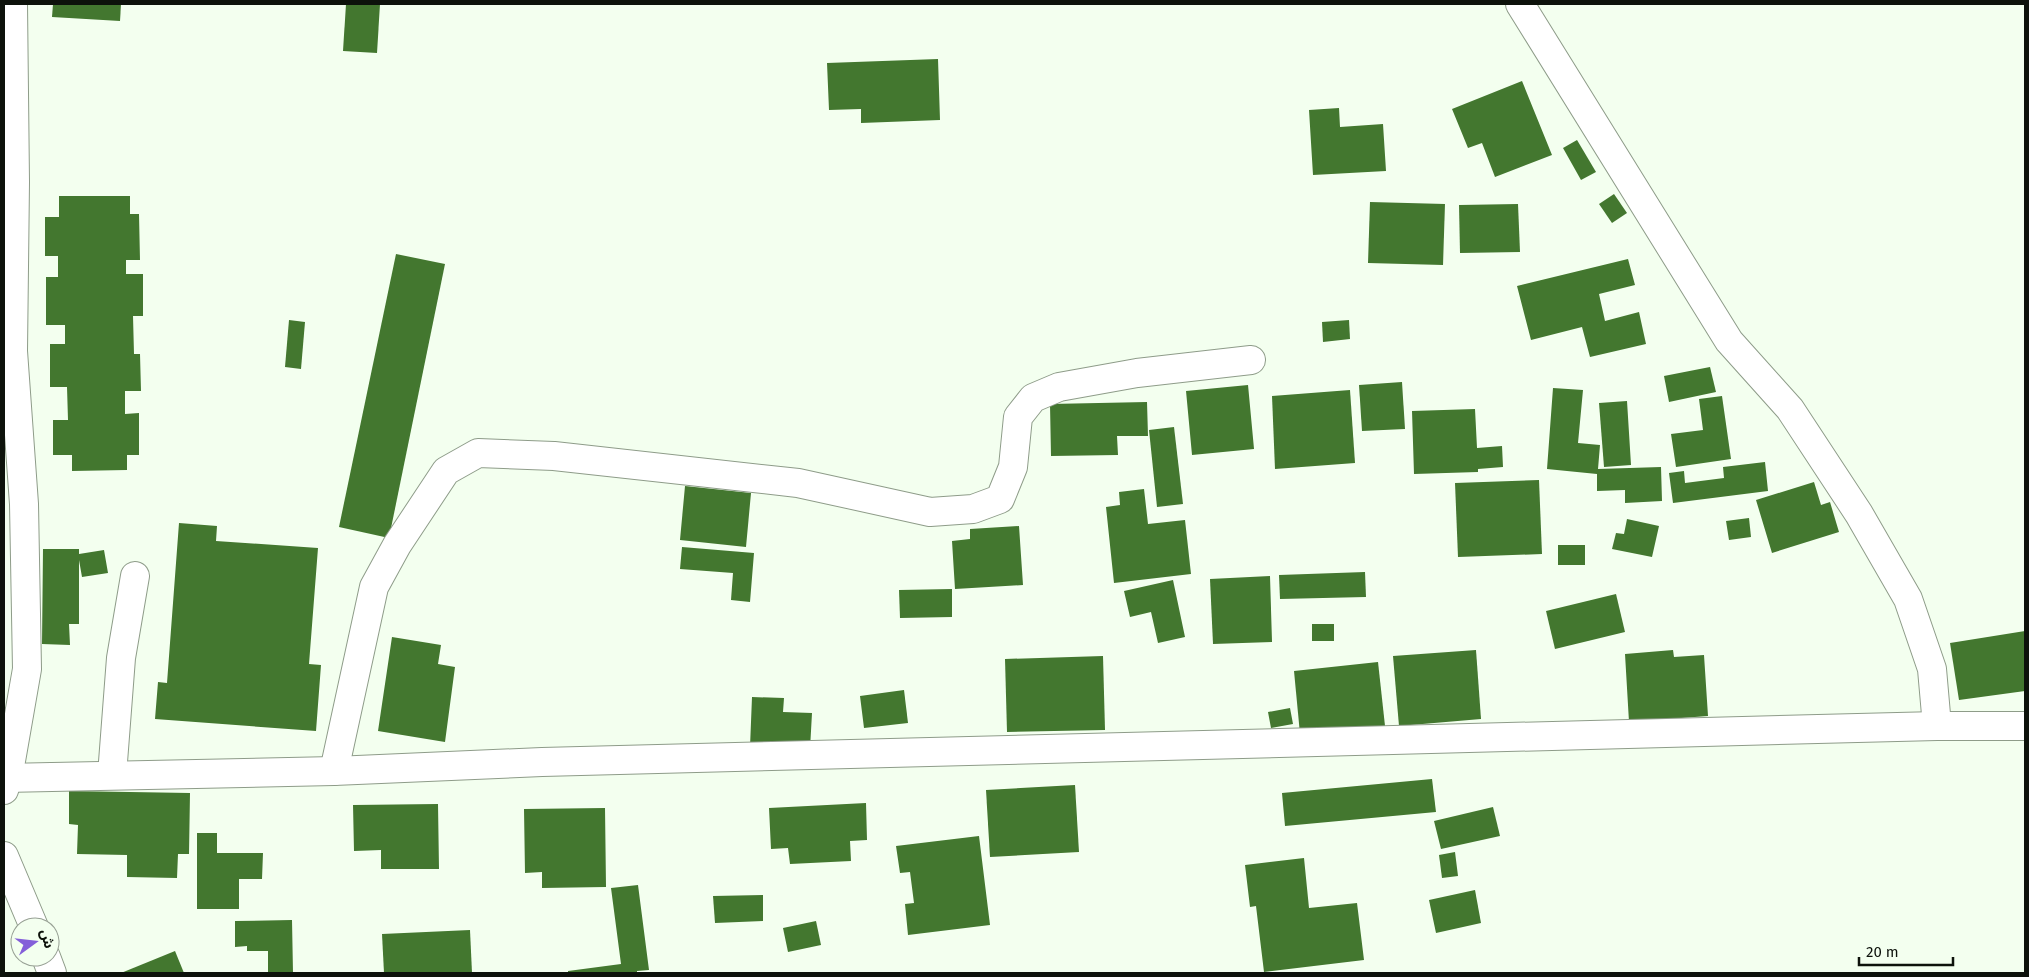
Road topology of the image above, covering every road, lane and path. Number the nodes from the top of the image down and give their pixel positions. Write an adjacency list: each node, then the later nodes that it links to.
1 (13, 4): 9 (street)
2 (1520, 4): 5 (street)
3 (1251, 360): 7 (street)
4 (135, 576): 8 (street)
5 (1937, 726): 6 (street); 7 (street)
6 (2025, 726)
7 (334, 771): 8 (street)
8 (112, 775): 9 (street)
9 (5, 782)
10 (4, 856): 11 (street)
11 (30, 917)

